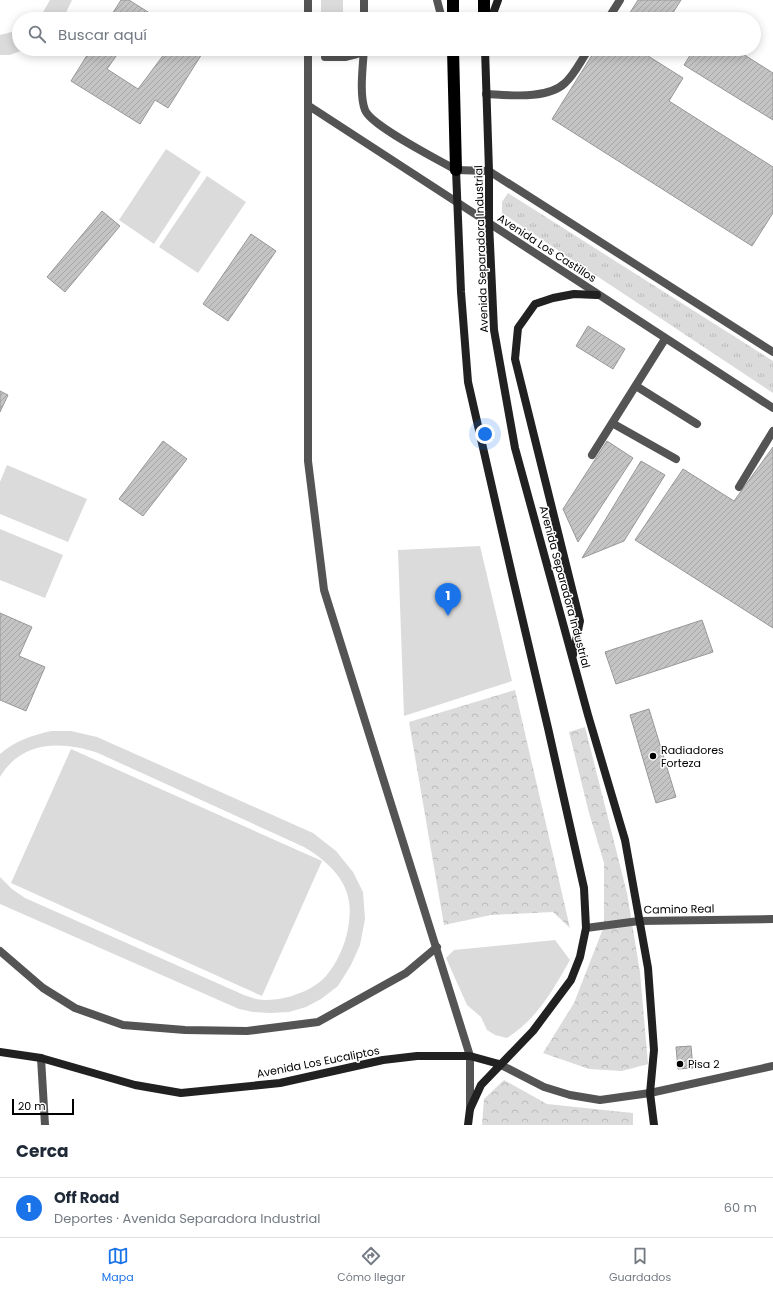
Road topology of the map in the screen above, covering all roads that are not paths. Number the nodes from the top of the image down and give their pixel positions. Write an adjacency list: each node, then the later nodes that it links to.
1 (308, 0): 8 (street)
2 (364, 0): 9 (street)
3 (437, 0): 10 (street)
4 (453, 0): 11 (highway)
5 (484, 0): 12 (highway)
6 (498, 0): 13 (main road)
7 (620, 0): 14 (street)
8 (308, 12)
9 (364, 12)
10 (440, 12)
11 (453, 12)
12 (484, 12)
13 (494, 12)
14 (612, 12)
15 (308, 56): 23 (street)
16 (349, 56): 21 (street)
17 (364, 56): 24 (street)
18 (452, 56): 24 (highway)
19 (485, 56): 22 (main road, Avenida Separadora Industrial)
20 (584, 56): 22 (street)
21 (325, 57)
22 (486, 94): 25 (main road, Avenida Separadora Industrial)
23 (309, 106): 26 (street, Avenida Los Castillos); 43 (street)
24 (456, 170): 25 (street); 26 (main road, Avenida Separadora Industrial)
25 (489, 171): 27 (main road, Avenida Separadora Industrial); 30 (street)
26 (457, 202): 27 (street, Avenida Los Castillos); 42 (main road, Avenida Separadora Industrial)
27 (489, 223): 28 (street, Avenida Los Castillos); 39 (main road, Avenida Separadora Industrial)
28 (597, 294): 29 (street, Avenida Los Castillos); 39 (main road)
29 (666, 339): 31 (street); 32 (street, Avenida Los Castillos)
30 (773, 352)
31 (636, 386): 33 (street); 34 (street)
32 (773, 408)
33 (612, 423): 36 (street); 37 (street)
34 (697, 424)
35 (773, 431): 38 (street)
36 (592, 455)
37 (676, 459)
38 (739, 487)
39 (573, 658): 41 (main road, Avenida Separadora Industrial)
40 (773, 919): 41 (street, Camino Real)
41 (640, 921): 42 (street, Camino Real); 50 (main road, Avenida Separadora Industrial)
42 (586, 928): 48 (main road, Avenida Separadora Industrial)
43 (437, 947): 44 (street); 46 (street)
44 (0, 951)
45 (0, 1052): 47 (main road, Avenida Los Eucaliptos)
46 (470, 1056): 47 (main road, Avenida Los Eucaliptos); 48 (main road, Avenida Los Eucaliptos); 51 (street)
47 (41, 1058): 52 (street)
48 (500, 1064): 50 (street); 51 (main road, Avenida Separadora Industrial)
49 (773, 1066): 50 (street)
50 (650, 1093): 54 (main road, Avenida Separadora Industrial)
51 (470, 1109): 53 (main road, Avenida Separadora Industrial)
52 (45, 1125)
53 (468, 1125)
54 (654, 1125)

